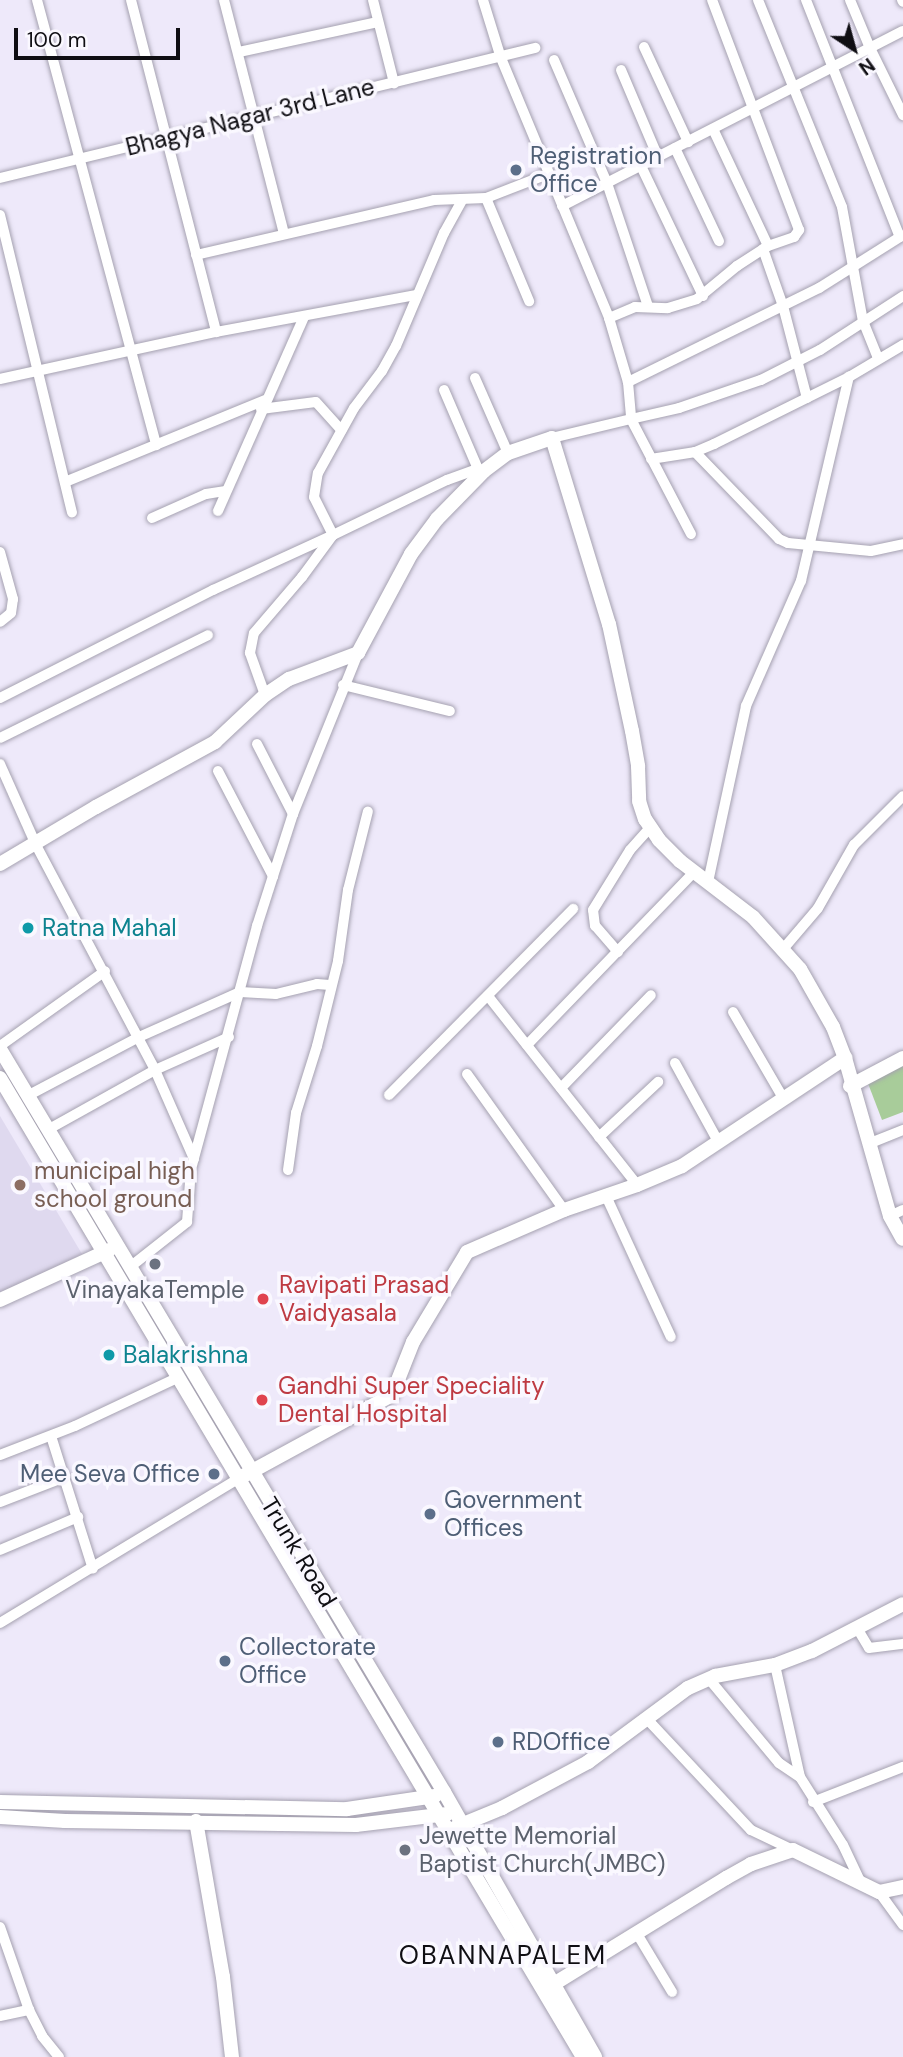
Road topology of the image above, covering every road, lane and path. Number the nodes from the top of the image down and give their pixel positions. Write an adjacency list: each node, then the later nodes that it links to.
1 (37, 0): 30 (street)
2 (131, 0): 26 (street)
3 (224, 0): 15 (street)
4 (373, 0): 10 (street)
5 (483, 0): 16 (street)
6 (712, 0): 22 (street)
7 (758, 0): 21 (street)
8 (806, 0): 18 (street)
9 (850, 0): 14 (street)
10 (378, 22): 15 (street); 20 (street)
11 (903, 31): 14 (street)
12 (644, 47): 27 (street)
13 (535, 48): 16 (street, Bhagya Nagar 3rd Lane)
14 (870, 48): 18 (street); 23 (street)
15 (239, 52): 24 (street)
16 (501, 58): 20 (street, Bhagya Nagar 3rd Lane); 32 (street)
17 (554, 60): 34 (street)
18 (832, 68): 21 (street); 40 (street)
19 (621, 69): 29 (street)
20 (394, 83): 24 (street, Bhagya Nagar 3rd Lane)
21 (793, 88): 22 (street); 44 (street)
22 (753, 108): 25 (street); 42 (street)
23 (903, 115)
24 (253, 116): 26 (street, Bhagya Nagar 3rd Lane); 39 (street)
25 (713, 129): 27 (street); 42 (street)
26 (166, 138): 30 (street, Bhagya Nagar 3rd Lane); 43 (street)
27 (688, 142): 28 (street)
28 (675, 149): 29 (street); 41 (street)
29 (657, 158): 31 (street)
30 (77, 159): 33 (street, Bhagya Nagar 3rd Lane); 56 (street)
31 (641, 166): 34 (street); 46 (street)
32 (548, 174): 35 (street); 37 (street)
33 (0, 178)
34 (607, 183): 37 (street); 49 (street)
35 (486, 198): 36 (street); 48 (street)
36 (463, 199): 39 (street); 45 (street)
37 (562, 206): 52 (street)
38 (0, 215): 59 (street)
39 (284, 233): 43 (street)
40 (901, 236): 44 (street)
41 (719, 241)
42 (765, 248): 46 (street); 50 (street)
43 (196, 255): 54 (street)
44 (854, 268): 50 (street); 53 (street)
45 (416, 295): 51 (street); 68 (street)
46 (703, 296): 49 (street)
47 (903, 296): 53 (street)
48 (529, 301)
49 (648, 306): 52 (street)
50 (783, 306): 58 (street); 63 (street)
51 (304, 317): 54 (street); 66 (street)
52 (609, 318): 63 (street)
53 (863, 321): 57 (street); 58 (street)
54 (216, 331): 56 (street)
55 (903, 345): 57 (street)
56 (132, 351): 59 (street); 70 (street)
57 (878, 358): 60 (street)
58 (797, 362): 65 (street); 67 (street)
59 (37, 369): 62 (street); 75 (street)
60 (849, 377): 65 (street); 82 (street)
61 (475, 378): 72 (street)
62 (0, 379)
63 (628, 382): 67 (street)
64 (444, 390): 74 (street)
65 (807, 398): 71 (street)
66 (263, 405): 68 (street); 70 (street); 76 (street)
67 (631, 419): 69 (street); 73 (street)
68 (341, 430): 81 (street)
69 (552, 438): 72 (street); 99 (street)
70 (156, 445): 75 (street)
71 (695, 452): 73 (street); 82 (street)
72 (508, 453): 74 (street)
73 (650, 459): 80 (street)
74 (481, 470): 81 (street); 87 (street)
75 (65, 482): 78 (street)
76 (226, 491): 77 (street); 79 (street)
77 (218, 511)
78 (72, 512)
79 (152, 518)
80 (691, 534)
81 (333, 535): 89 (street); 90 (street)
82 (809, 544): 83 (street); 104 (street)
83 (903, 544)
84 (0, 552): 85 (street)
85 (0, 622)
86 (208, 635): 92 (street)
87 (358, 653): 88 (street); 89 (street)
88 (343, 685): 91 (street); 98 (street)
89 (264, 695): 100 (street)
90 (0, 698)
91 (450, 710)
92 (0, 738)
93 (257, 744): 98 (street)
94 (0, 764): 100 (street)
95 (218, 771): 103 (street)
96 (903, 796): 106 (street)
97 (368, 811): 109 (street)
98 (293, 814): 103 (street)
99 (650, 828): 102 (street); 107 (street)
100 (36, 845): 101 (street); 108 (street)
101 (0, 864)
102 (694, 872): 104 (street); 107 (street)
103 (273, 876): 110 (street)
104 (708, 882): 106 (street)
105 (573, 909): 112 (street)
106 (784, 948): 118 (street)
107 (618, 953): 116 (street)
108 (105, 971): 114 (street); 117 (street)
109 (330, 985): 110 (street); 136 (street)
110 (240, 992): 114 (street); 115 (street)
111 (651, 995): 126 (street)
112 (488, 996): 116 (street); 128 (street)
113 (733, 1012): 129 (street)
114 (139, 1037): 121 (street); 127 (street)
115 (229, 1037): 121 (street); 135 (street)
116 (527, 1045): 126 (street)
117 (0, 1048): 127 (street, Trunk Road)
118 (845, 1058): 125 (street); 129 (street)
119 (903, 1058): 125 (street)
120 (676, 1063): 133 (street)
121 (155, 1070): 130 (street); 135 (street)
122 (467, 1073): 139 (street)
123 (0, 1078): 143 (street)
124 (658, 1082): 132 (street)
125 (850, 1086): 134 (street)
126 (561, 1088): 132 (street)
127 (29, 1095): 130 (street, Trunk Road)
128 (389, 1096)
129 (783, 1098): 133 (street)
130 (50, 1129): 142 (street, Trunk Road)
131 (903, 1130): 134 (street)
132 (599, 1137): 137 (street)
133 (719, 1143): 137 (street)
134 (868, 1143): 140 (street)
135 (194, 1159): 144 (street)
136 (288, 1170)
137 (637, 1185): 138 (street)
138 (606, 1196): 139 (street); 146 (street)
139 (564, 1210): 150 (street)
140 (896, 1213): 141 (street)
141 (903, 1239)
142 (116, 1245): 143 (street); 144 (street, Trunk Road)
143 (103, 1255): 145 (street); 147 (street)
144 (130, 1267): 150 (street, Trunk Road)
145 (0, 1300)
146 (671, 1337)
147 (177, 1378): 148 (street); 152 (street)
148 (51, 1436): 149 (street); 151 (street)
149 (0, 1455)
150 (251, 1471): 152 (street); 166 (street, Trunk Road)
151 (65, 1477): 153 (street); 154 (street)
152 (237, 1479): 156 (street); 167 (street)
153 (0, 1502)
154 (78, 1517): 155 (street); 156 (street)
155 (0, 1550)
156 (93, 1569): 158 (street)
157 (903, 1604): 159 (street)
158 (0, 1623)
159 (857, 1628): 160 (street); 161 (street)
160 (903, 1644)
161 (775, 1665): 162 (street); 165 (street)
162 (709, 1679): 163 (street); 165 (street)
163 (647, 1719): 172 (street); 175 (street)
164 (903, 1767): 169 (street)
165 (800, 1777): 169 (street)
166 (444, 1792): 167 (street); 172 (street, Trunk Road)
167 (429, 1799): 168 (street); 170 (street)
168 (0, 1802)
169 (813, 1802): 176 (street)
170 (440, 1816): 172 (street); 173 (street); 174 (street)
171 (0, 1817): 173 (street)
172 (459, 1818): 174 (street); 182 (street, Trunk Road)
173 (196, 1821): 187 (street)
174 (449, 1830): 182 (street)
175 (793, 1850): 176 (street); 181 (street)
176 (861, 1883): 178 (street)
177 (903, 1886): 178 (street)
178 (879, 1892): 179 (street)
179 (903, 1925)
180 (0, 1927): 184 (street)
181 (636, 1932): 182 (street); 183 (street)
182 (548, 1988): 188 (street); 189 (street, Trunk Road)
183 (672, 1992)
184 (29, 2010): 185 (street); 186 (street)
185 (0, 2017)
186 (59, 2057)
187 (232, 2057)
188 (583, 2057)
189 (595, 2057)

